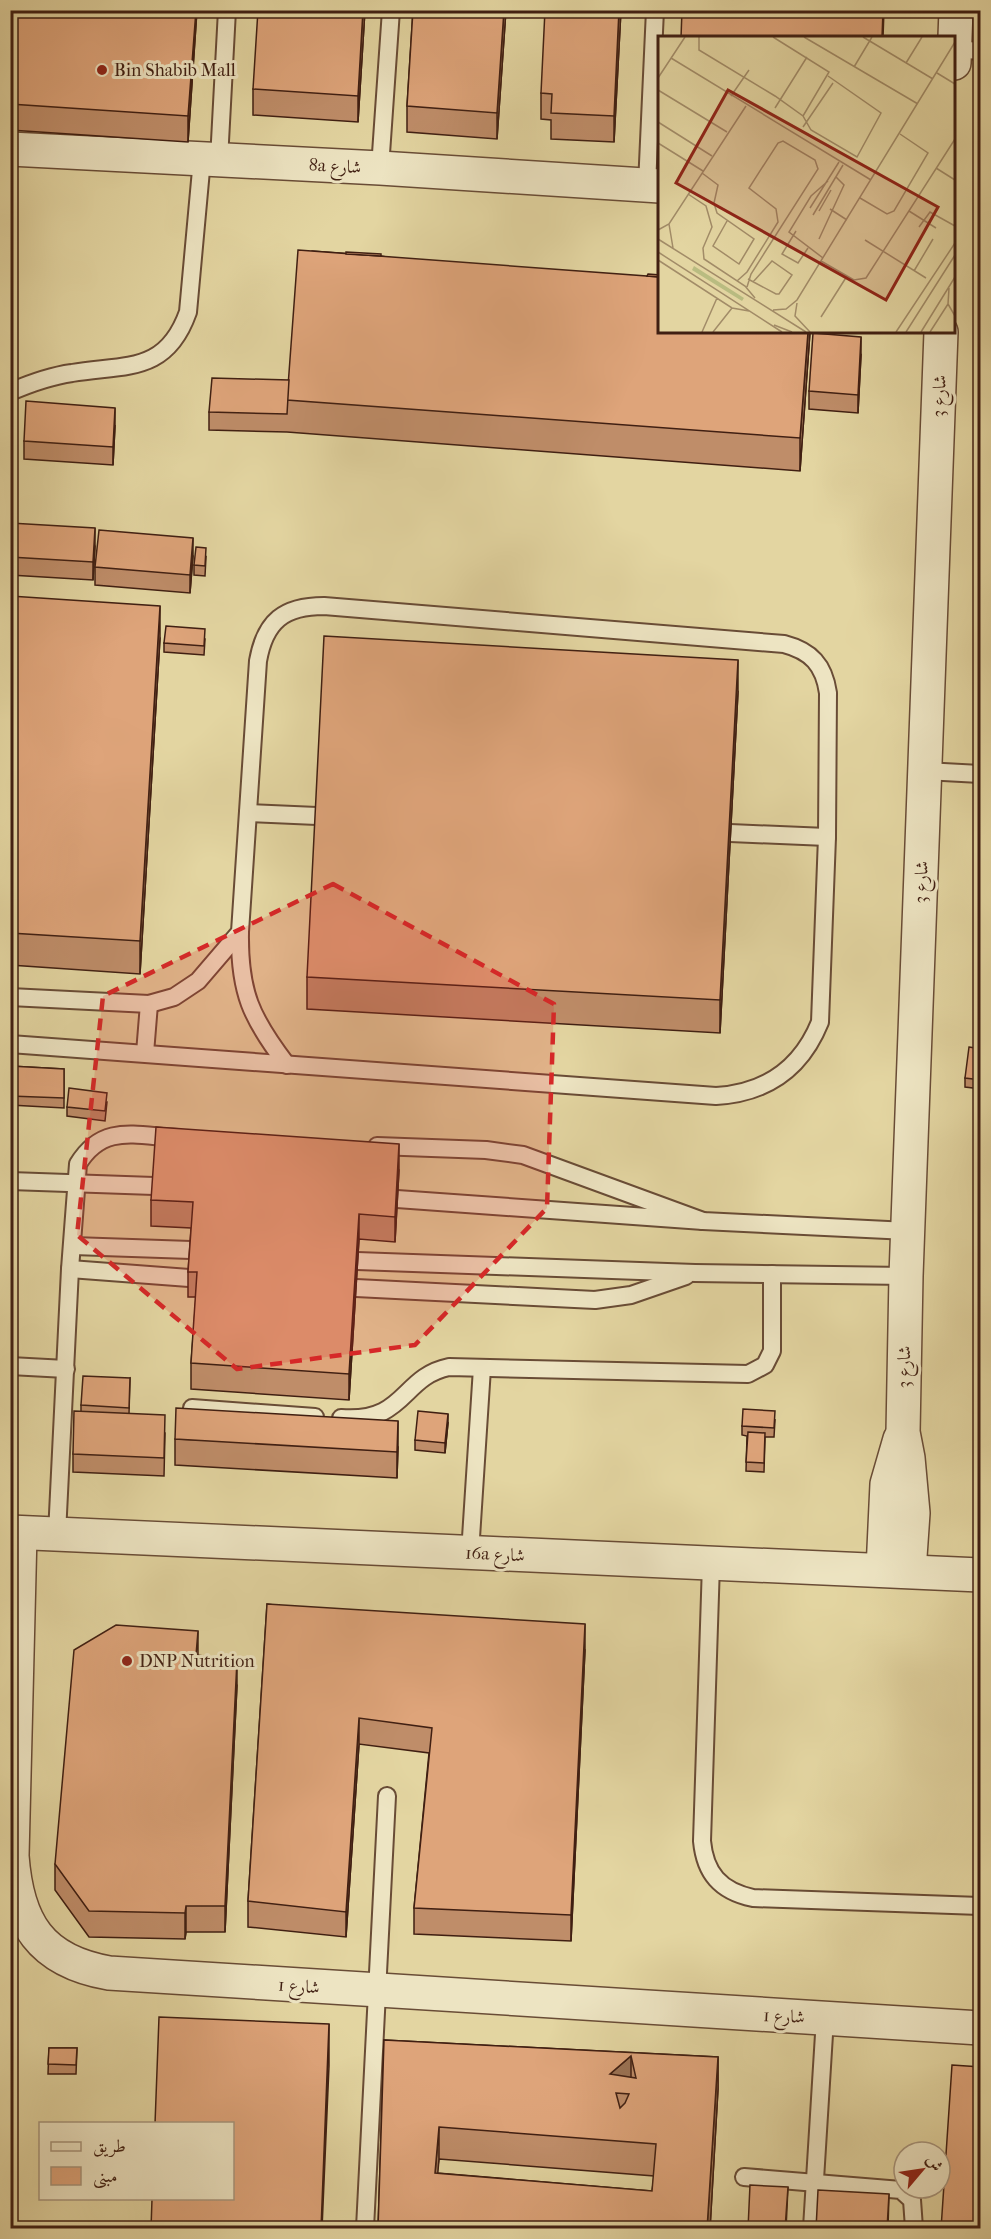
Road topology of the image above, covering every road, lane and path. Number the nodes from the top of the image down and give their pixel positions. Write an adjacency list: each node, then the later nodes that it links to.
1 (227, 10): 7 (lane)
2 (391, 10): 8 (lane)
3 (655, 10): 9 (lane)
4 (956, 10): 5 (street)
5 (963, 54)
6 (10, 149): 7 (street, 8a شارع)
7 (210, 160): 8 (street, 8a شارع); 11 (lane)
8 (380, 168): 9 (street, 8a شارع)
9 (653, 185)
10 (941, 333): 12 (street, شارع 3)
11 (10, 392)
12 (925, 771): 13 (lane); 31 (street, شارع 3)
13 (981, 774)
14 (248, 813): 15 (lane); 17 (lane); 18 (lane)
15 (317, 816)
16 (730, 833): 17 (lane)
17 (827, 837): 23 (lane)
18 (240, 932): 20 (lane); 23 (lane)
19 (10, 997): 20 (lane)
20 (149, 1004): 22 (lane)
21 (10, 1044): 22 (lane)
22 (145, 1053): 23 (lane)
23 (287, 1065)
24 (189, 1138): 27 (lane)
25 (355, 1145): 30 (lane)
26 (10, 1181): 27 (lane)
27 (77, 1185): 28 (lane); 32 (lane)
28 (154, 1186)
29 (397, 1199): 30 (lane)
30 (703, 1221): 31 (lane)
31 (908, 1231): 38 (street, شارع 3)
32 (73, 1246): 33 (lane); 35 (lane)
33 (191, 1250)
34 (357, 1261): 36 (lane)
35 (70, 1269): 39 (lane); 43 (lane)
36 (695, 1273): 37 (lane); 40 (lane)
37 (772, 1274): 38 (lane); 42 (lane)
38 (906, 1276): 49 (street, شارع 3)
39 (189, 1278)
40 (356, 1288)
41 (10, 1366): 43 (lane)
42 (482, 1368): 44 (lane); 47 (lane)
43 (66, 1369): 46 (lane)
44 (192, 1408)
45 (15, 1533): 46 (street, 16a شارع); 52 (street, شارع 1)
46 (57, 1534): 47 (street, 16a شارع)
47 (470, 1553): 48 (street, 16a شارع)
48 (711, 1564): 49 (street, 16a شارع); 53 (lane)
49 (896, 1571): 50 (street, 16a شارع)
50 (981, 1575)
51 (387, 1796): 54 (lane)
52 (12, 1806): 54 (street, شارع 1)
53 (981, 1906)
54 (377, 1991): 55 (street, شارع 1); 59 (lane)
55 (825, 2018): 56 (street, شارع 1); 58 (lane)
56 (981, 2028)
57 (744, 2177): 58 (lane)
58 (815, 2182): 60 (lane); 61 (lane)
59 (365, 2229)
60 (812, 2229)
61 (914, 2229)

